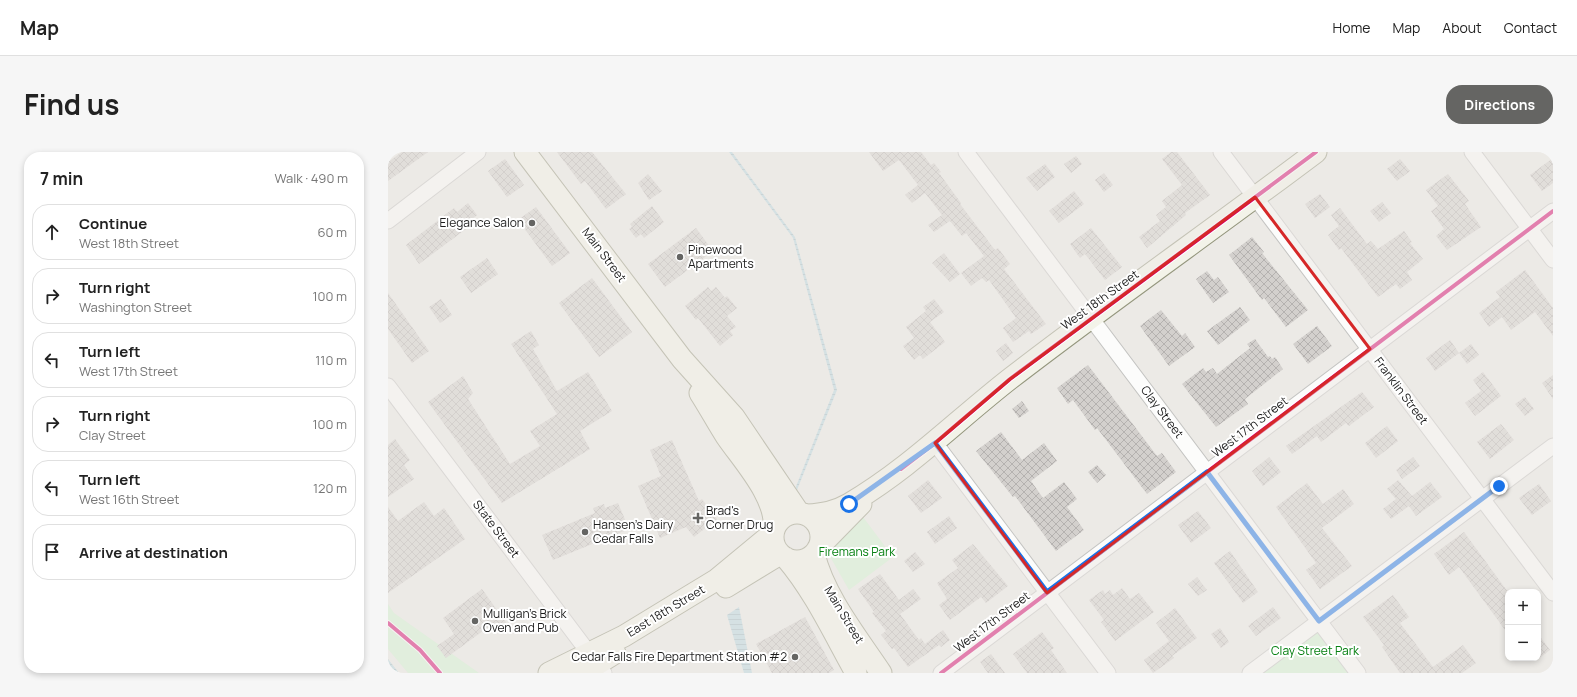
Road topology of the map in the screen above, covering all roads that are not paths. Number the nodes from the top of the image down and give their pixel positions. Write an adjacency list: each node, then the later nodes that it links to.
1 (478, 152): 9 (street)
2 (526, 152): 14 (main road, Main Street)
3 (966, 152): 12 (street, Clay Street)
4 (1221, 152): 7 (street, Franklin Street)
5 (1316, 152): 7 (main road, West 18th Street)
6 (1472, 152): 10 (street)
7 (1255, 197): 12 (main road, West 18th Street); 13 (street, Franklin Street)
8 (1553, 211): 10 (street, West 17th Street)
9 (388, 221)
10 (1530, 229): 11 (street); 13 (street, West 17th Street)
11 (1553, 260)
12 (1091, 319): 16 (main road, West 18th Street); 19 (street, Clay Street)
13 (1370, 349): 19 (street, West 17th Street); 20 (street, Franklin Street)
14 (682, 359): 21 (main road, Main Street); 22 (main road, Main Street)
15 (388, 386): 28 (street, State Street)
16 (935, 443): 18 (main road, West 18th Street); 25 (street)
17 (1553, 446): 20 (street)
18 (900, 469): 21 (main road, West 18th Street); 23 (main road, West 18th Street)
19 (1207, 472): 25 (street, West 17th Street); 27 (street, Clay Street)
20 (1482, 499): 26 (street, Franklin Street); 27 (street)
21 (803, 514): 22 (main road); 23 (main road)
22 (774, 532): 24 (main road); 28 (main road, East 18th Street)
23 (816, 551): 24 (main road); 31 (main road, Main Street)
24 (783, 556): 28 (main road, East 18th Street); 30 (main road, Main Street)
25 (1047, 592): 32 (street, West 17th Street); 33 (street)
26 (1553, 593)
27 (1319, 621): 34 (street); 35 (street, Clay Street)
28 (593, 665): 29 (main road, East 18th Street)
29 (549, 673)
30 (856, 673)
31 (881, 673)
32 (941, 673)
33 (1108, 673)
34 (1250, 673)
35 (1358, 673)

